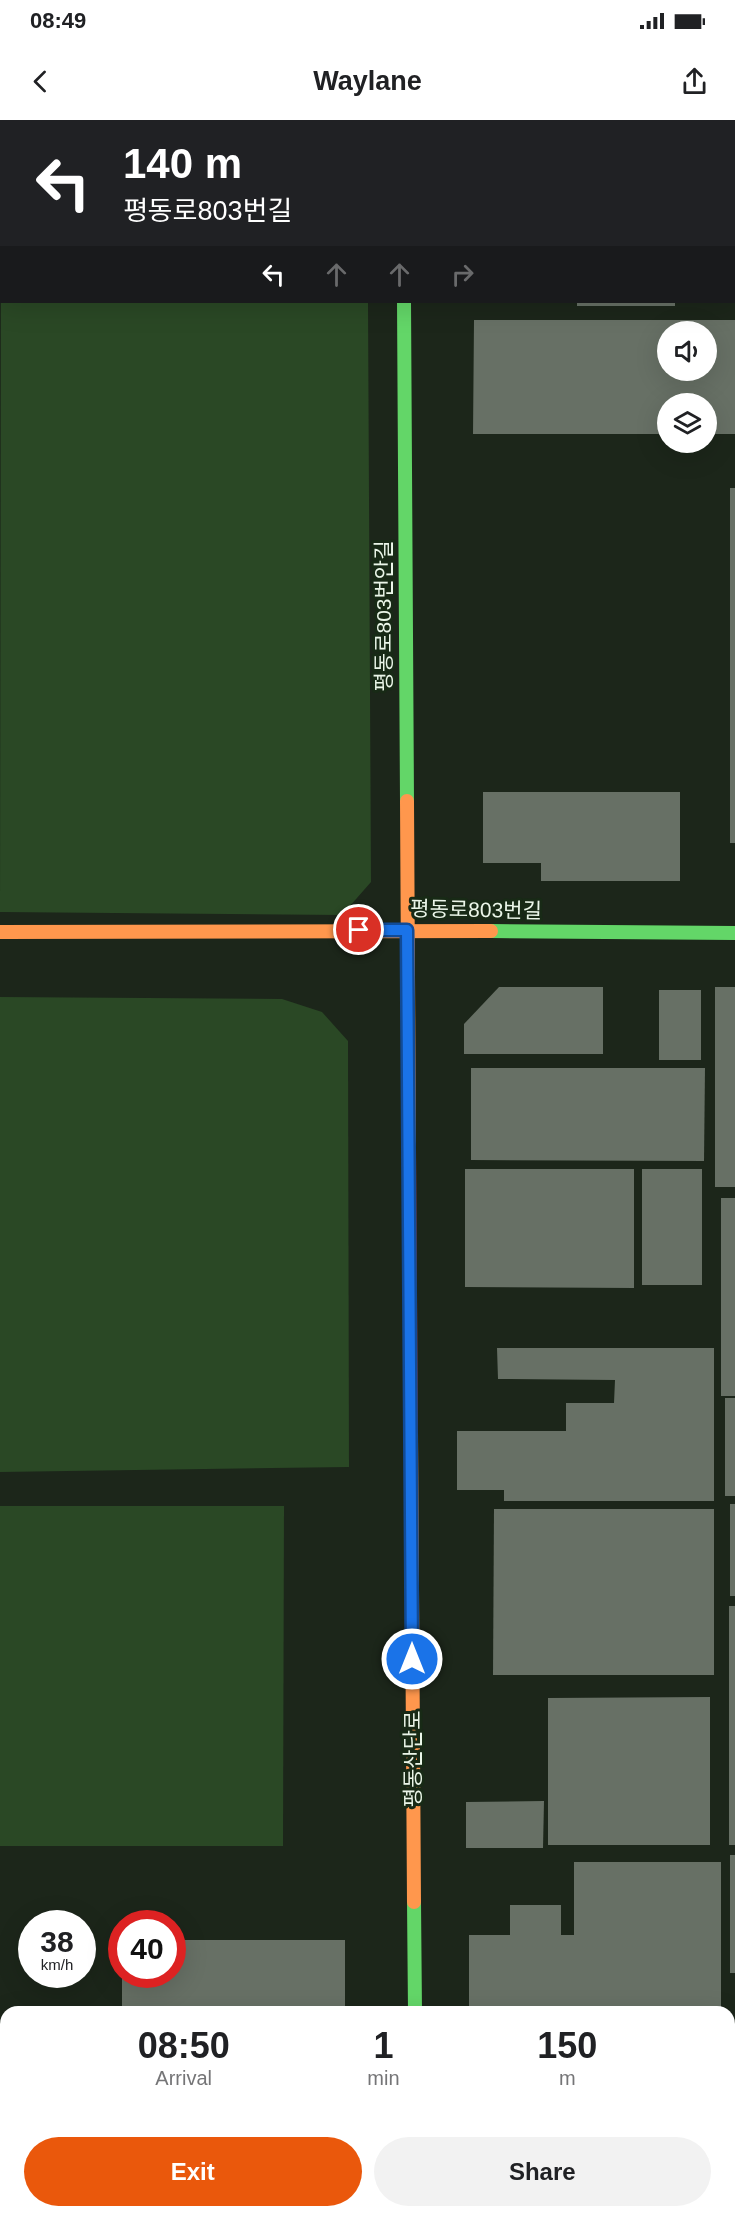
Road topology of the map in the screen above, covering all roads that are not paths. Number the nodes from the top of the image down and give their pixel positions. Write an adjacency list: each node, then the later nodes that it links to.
1 (404, 303): 2 (street, 평동로803번안길)
2 (407, 930): 3 (street, 평동로803번길); 4 (street, 평동로803번길); 5 (street, 평동산단로)
3 (0, 932)
4 (735, 933)
5 (415, 2006)

